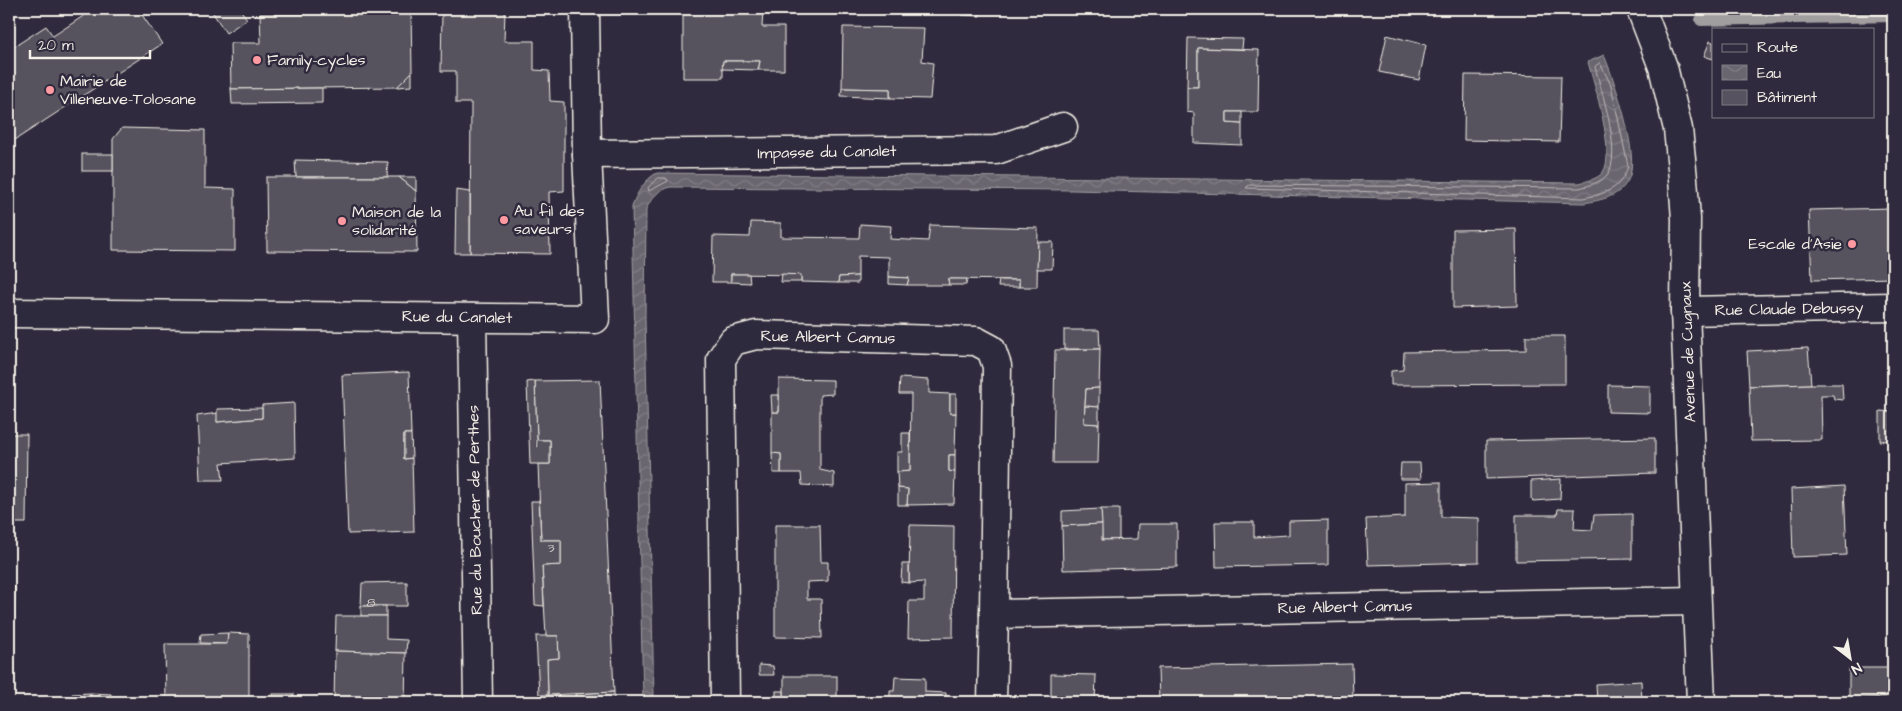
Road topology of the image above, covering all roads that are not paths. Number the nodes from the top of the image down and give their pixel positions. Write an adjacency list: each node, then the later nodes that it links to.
1 (585, 9): 4 (street, Rue du Canalet)
2 (1641, 9): 6 (street, Avenue de Cugnaux)
3 (1063, 127): 4 (street, Impasse du Canalet)
4 (587, 154): 8 (street, Rue du Canalet)
5 (1893, 307): 6 (street, Rue Claude Debussy)
6 (1685, 311): 9 (street, Avenue de Cugnaux)
7 (9, 313): 8 (street, Rue du Canalet)
8 (472, 318): 11 (street, Rue du Boucher de Perthes)
9 (1696, 601): 10 (street, Rue Albert Camus); 14 (street, Avenue de Cugnaux)
10 (994, 614): 12 (street, Rue Albert Camus); 13 (street, Rue Albert Camus)
11 (478, 702)
12 (725, 702)
13 (992, 702)
14 (1701, 702)

